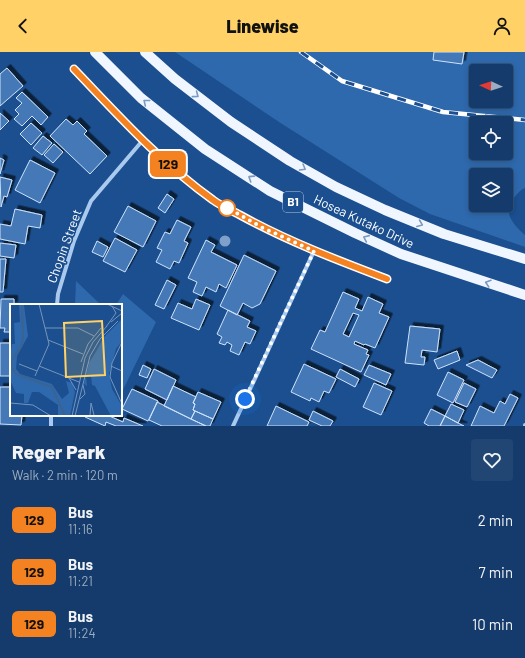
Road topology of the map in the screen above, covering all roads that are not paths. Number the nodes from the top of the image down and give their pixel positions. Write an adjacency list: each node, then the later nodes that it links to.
1 (94, 52): 8 (main road, Hosea Kutako Drive / B1, one-way to 1)
2 (145, 52): 6 (main road, Hosea Kutako Drive, one-way to 6)
3 (74, 69): 4 (lane)
4 (143, 140): 5 (lane); 9 (street, Chopin Street)
5 (314, 251): 7 (lane); 11 (street)
6 (525, 259)
7 (387, 279)
8 (522, 294): 10 (main road)
9 (57, 304)
10 (525, 304)
11 (233, 426)

